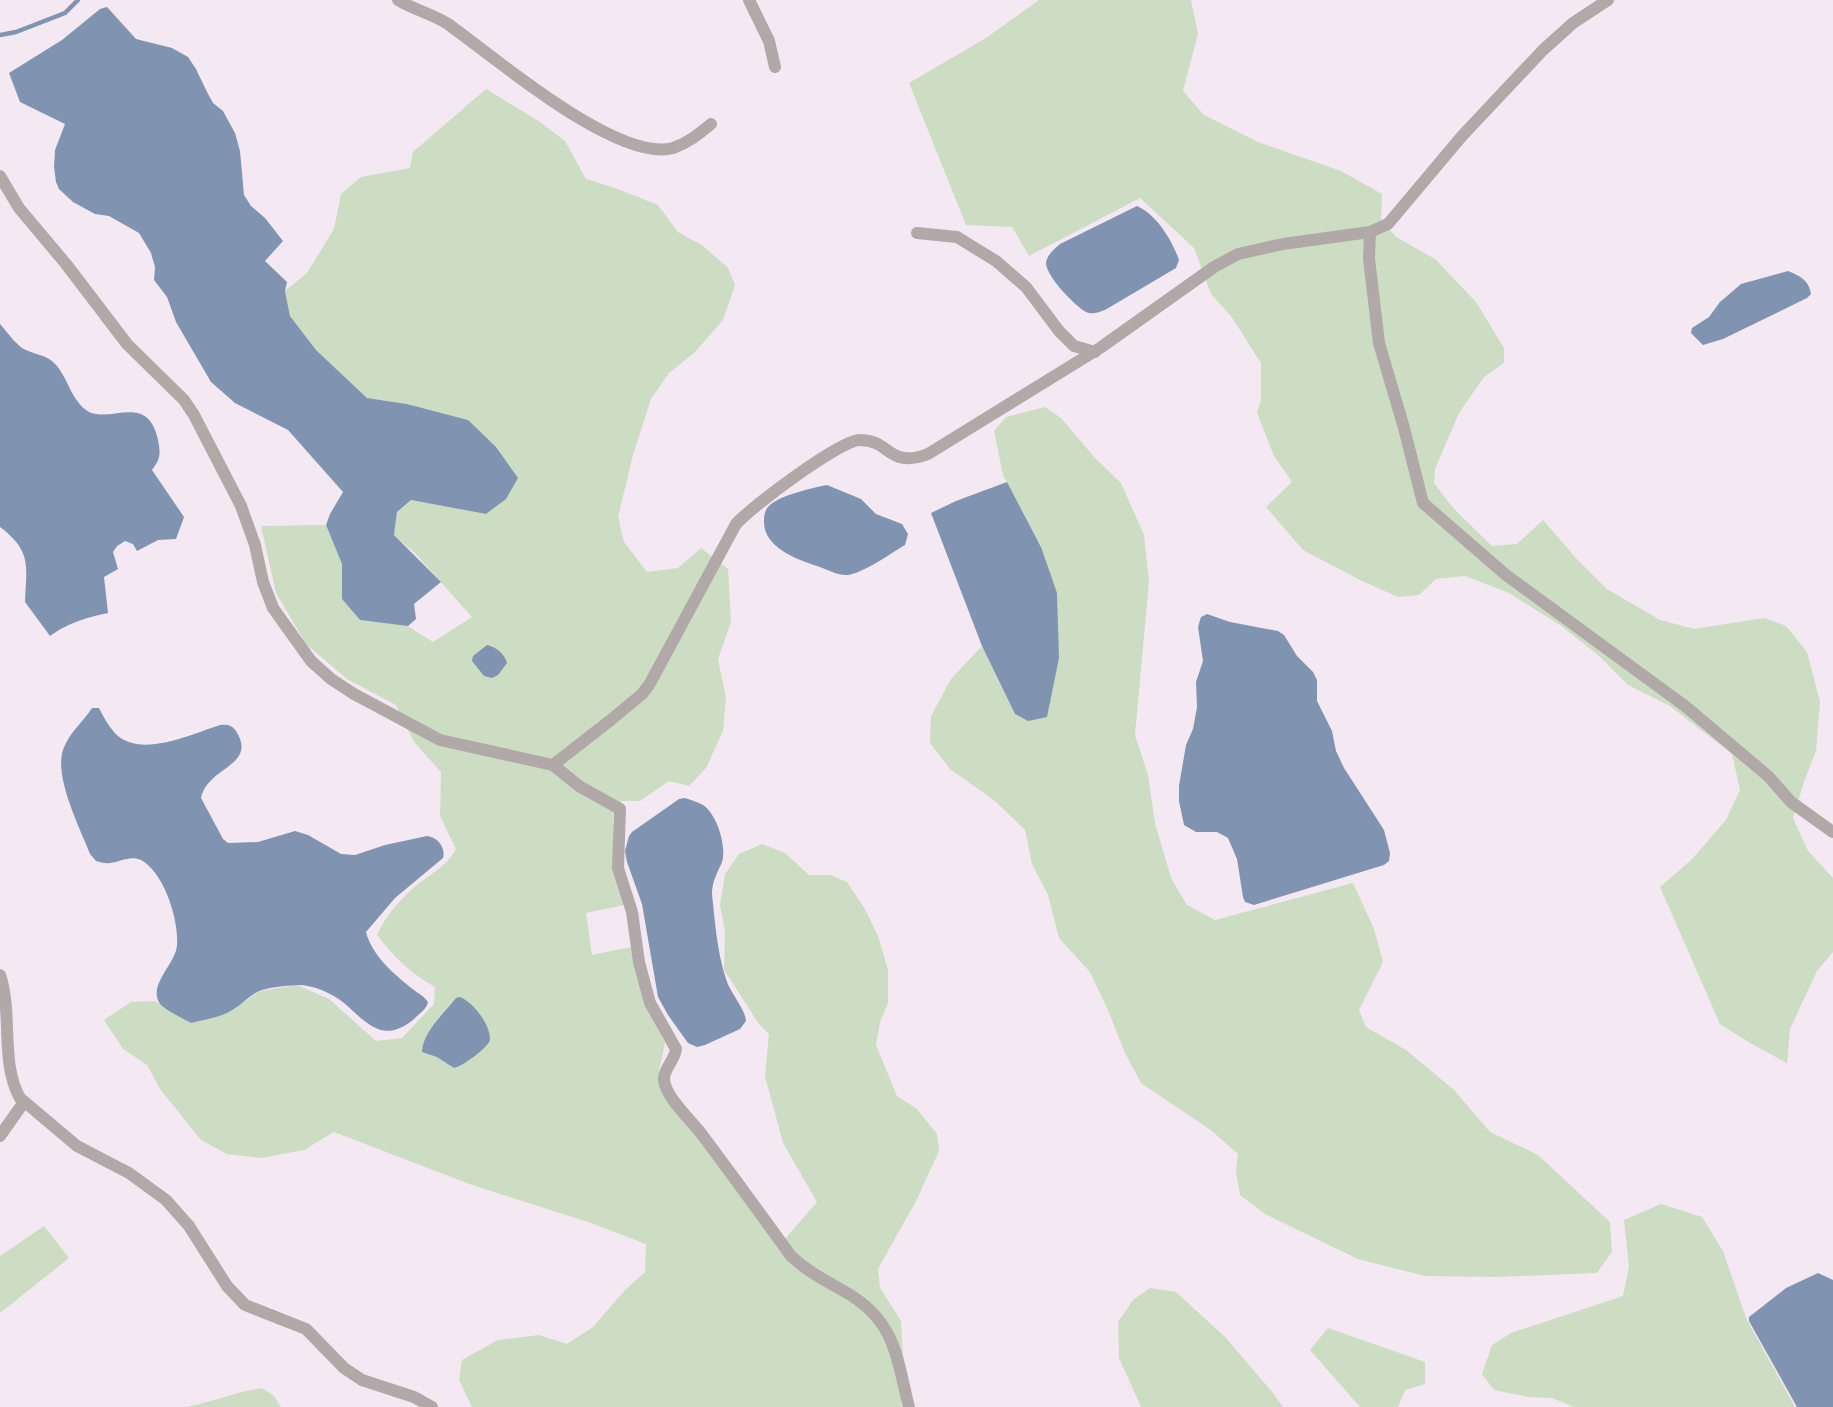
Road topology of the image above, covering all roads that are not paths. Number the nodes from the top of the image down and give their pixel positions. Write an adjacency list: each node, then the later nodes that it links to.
1 (398, 0): 5 (street)
2 (750, 0): 4 (street)
3 (1608, 0): 7 (street)
4 (775, 67)
5 (711, 124)
6 (0, 176): 10 (street)
7 (1370, 232): 9 (street); 11 (street)
8 (917, 233): 9 (street)
9 (1095, 352): 10 (street)
10 (553, 765): 16 (street)
11 (1833, 832)
12 (0, 975): 13 (street)
13 (24, 1102): 14 (street); 15 (street)
14 (0, 1136)
15 (432, 1407)
16 (909, 1407)

